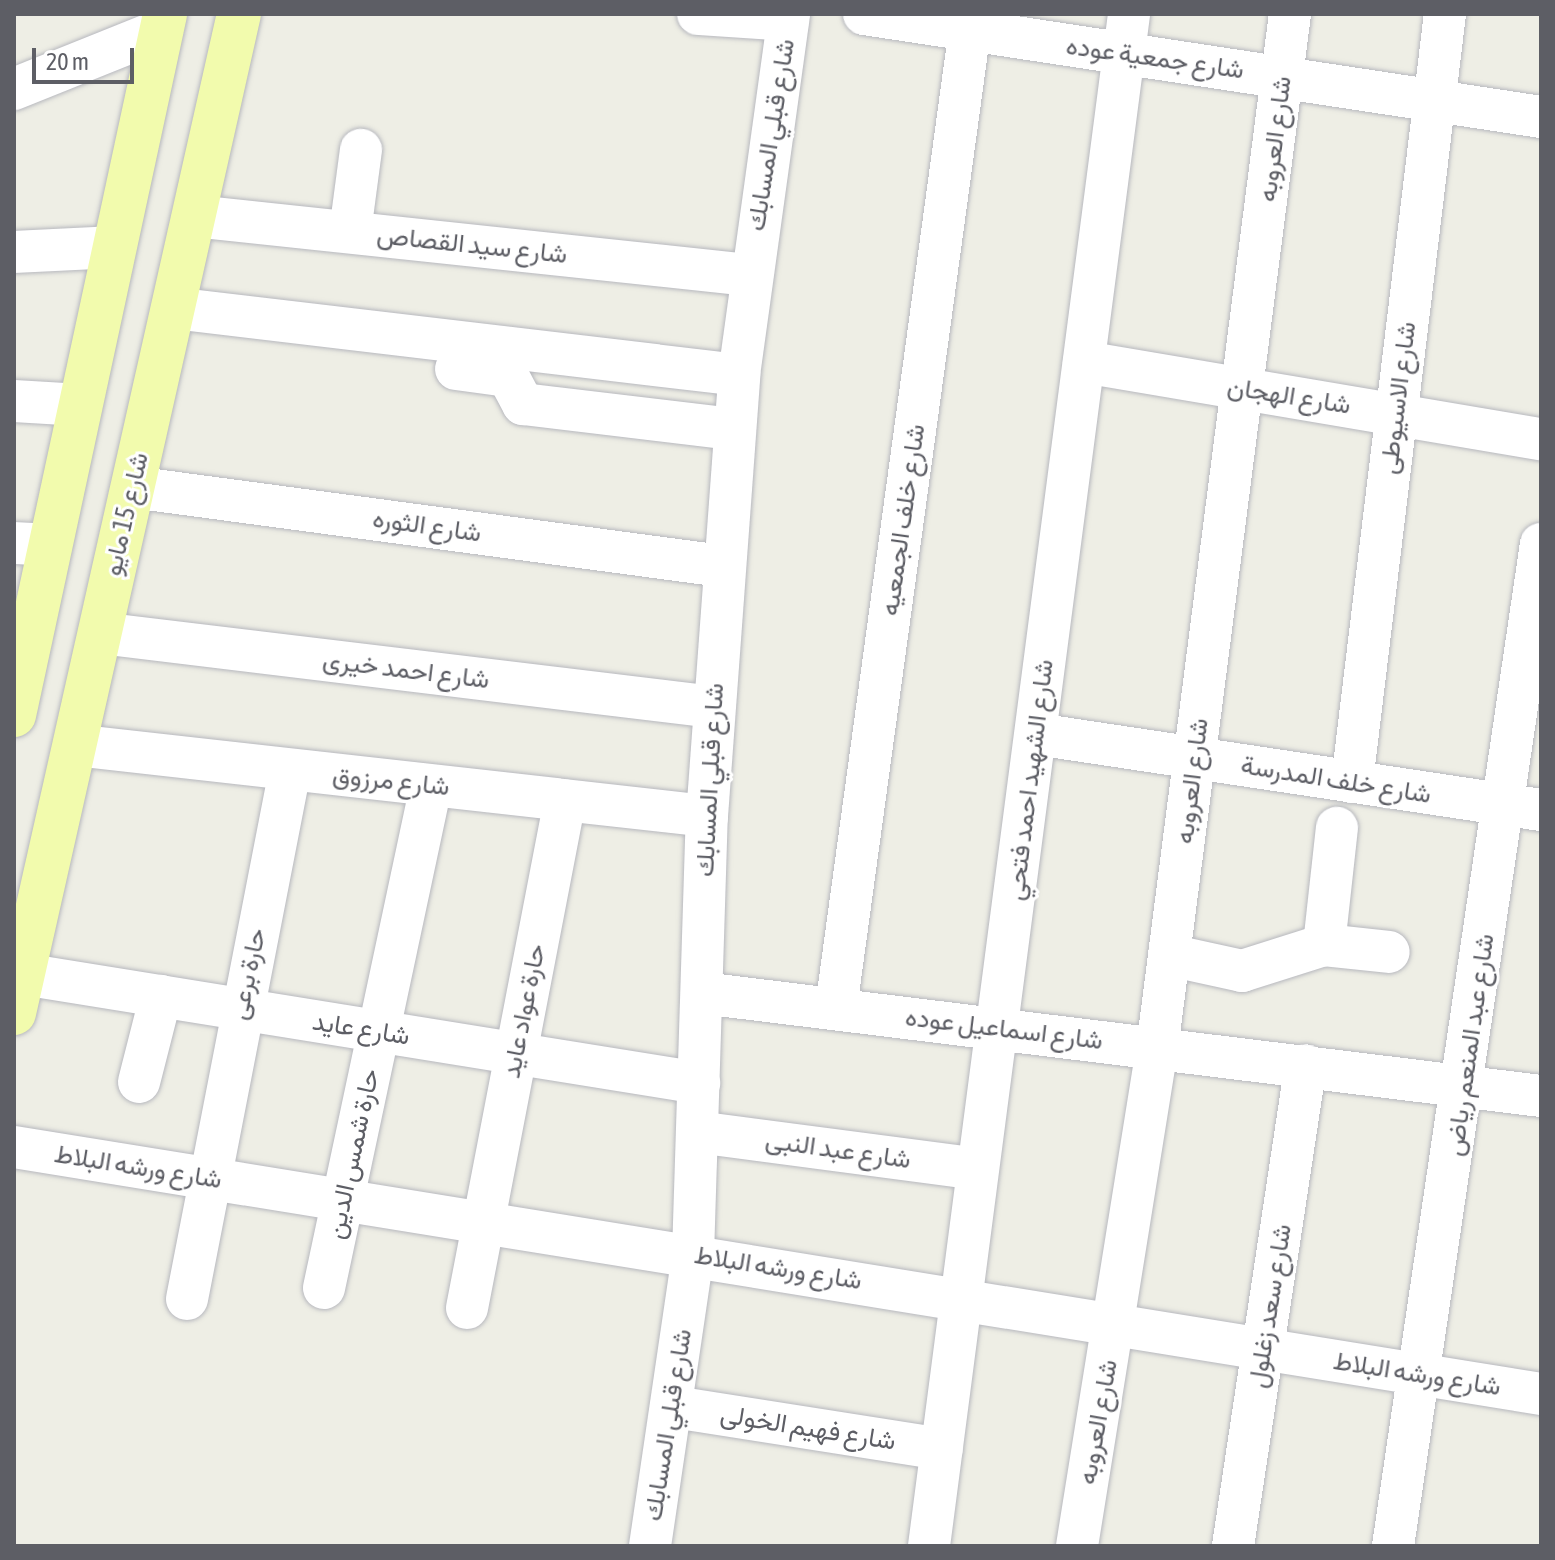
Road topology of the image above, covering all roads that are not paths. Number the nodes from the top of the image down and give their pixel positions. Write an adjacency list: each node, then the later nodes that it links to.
1 (239, 14): 15 (main road, شارع 15 مايو)
2 (698, 14): 6 (street)
3 (864, 14): 8 (street, شارع جمعية عوده)
4 (1290, 14): 10 (street, شارع العروبه)
5 (1445, 14): 12 (street, شارع الاسيوطى)
6 (788, 17): 19 (street, شارع قبلي المسابك)
7 (163, 22): 11 (street); 17 (main road)
8 (971, 23): 9 (street, شارع جمعية عوده); 53 (street, شارع خلف الجمعيه)
9 (1127, 34): 10 (street, شارع جمعية عوده); 22 (street, شارع الشهيد احمد فتحي)
10 (1283, 77): 12 (street, شارع جمعية عوده); 24 (street, شارع العروبه)
11 (14, 89)
12 (1434, 100): 13 (street, شارع جمعية عوده); 27 (street, شارع الاسيوطى)
13 (1541, 117)
14 (361, 150): 16 (street)
15 (194, 216): 16 (street, شارع سيد القصاص); 20 (main road, شارع 15 مايو)
16 (350, 232): 19 (street, شارع سيد القصاص)
17 (115, 247): 18 (street); 26 (main road)
18 (14, 252)
19 (750, 275): 23 (street, شارع قبلي المسابك)
20 (173, 308): 23 (street); 30 (main road, شارع 15 مايو)
21 (359, 357): 28 (street)
22 (1084, 362): 24 (street, شارع الهجان); 37 (street, شارع الشهيد احمد فتحي)
23 (739, 375): 28 (street, شارع قبلي المسابك)
24 (1243, 389): 27 (street, شارع الهجان); 39 (street, شارع العروبه)
25 (14, 401): 26 (street)
26 (81, 405): 31 (main road)
27 (1396, 414): 29 (street, شارع الهجان); 41 (street, شارع الاسيوطى)
28 (734, 429): 33 (street, شارع قبلي المسابك)
29 (1541, 439)
30 (132, 487): 33 (street, شارع الثوره); 34 (main road, شارع 15 مايو)
31 (32, 544): 36 (main road)
32 (1541, 544): 44 (street, شارع عبد المنعم رياض)
33 (722, 566): 35 (street, شارع قبلي المسابك)
34 (100, 633): 35 (street, شارع احمد خيرى); 38 (main road, شارع 15 مايو)
35 (713, 707): 45 (street, شارع قبلي المسابك)
36 (14, 715)
37 (1036, 734): 39 (street, شارع خلف المدرسة); 55 (street, شارع الشهيد احمد فتحي)
38 (74, 745): 40 (street, شارع مرزوق); 51 (main road, شارع 15 مايو)
39 (1195, 758): 41 (street, شارع خلف المدرسة); 49 (street, شارع العروبه)
40 (290, 770): 42 (street, شارع مرزوق); 54 (street, حارة برعى)
41 (1352, 782): 44 (street, شارع خلف المدرسة)
42 (431, 786): 43 (street, شارع مرزوق); 56 (street, حارة شمس الدين)
43 (565, 800): 45 (street, شارع مرزوق); 58 (street, حارة عواد عايد)
44 (1523, 808): 62 (street, شارع عبد المنعم رياض)
45 (707, 816): 50 (street, شارع قبلي المسابك)
46 (1337, 828): 47 (street)
47 (1324, 945): 48 (street); 49 (street)
48 (1389, 952)
49 (1169, 955): 57 (street, شارع العروبه)
50 (702, 993): 53 (street, شارع اسماعيل عوده); 61 (street, شارع قبلي المسابك)
51 (18, 994): 52 (street, شارع عايد)
52 (161, 996): 54 (street, شارع عايد); 60 (street)
53 (836, 1008): 55 (street, شارع اسماعيل عوده)
54 (241, 1010): 56 (street, شارع عايد); 67 (street, حارة برعى)
55 (997, 1026): 57 (street, شارع اسماعيل عوده); 66 (street, شارع الشهيد احمد فتحي)
56 (379, 1032): 58 (street, شارع عايد); 68 (street, حارة شمس الدين)
57 (1157, 1049): 59 (street, شارع اسماعيل عوده); 75 (street, شارع العروبه)
58 (516, 1054): 61 (street, شارع عايد); 69 (street, حارة عواد عايد)
59 (1306, 1066): 62 (street, شارع اسماعيل عوده); 76 (street, شارع سعد زغلول)
60 (139, 1082)
61 (699, 1083): 64 (street, شارع قبلي المسابك)
62 (1464, 1086): 63 (street, شارع اسماعيل عوده); 77 (street, شارع عبد المنعم رياض)
63 (1541, 1096)
64 (697, 1132): 66 (street, شارع عبد النبى); 70 (street, شارع قبلي المسابك)
65 (14, 1147): 67 (street, شارع ورشه البلاط)
66 (978, 1169): 72 (street, شارع الشهيد احمد فتحي)
67 (206, 1179): 68 (street, شارع ورشه البلاط); 73 (street, حارة برعى)
68 (342, 1201): 69 (street, شارع ورشه البلاط); 71 (street, حارة شمس الدين)
69 (484, 1222): 70 (street, شارع ورشه البلاط); 74 (street, حارة عواد عايد)
70 (693, 1255): 72 (street, شارع ورشه البلاط); 79 (street, شارع قبلي المسابك)
71 (324, 1288)
72 (962, 1297): 75 (street, شارع ورشه البلاط); 80 (street, شارع الشهيد احمد فتحي)
73 (187, 1299)
74 (467, 1308)
75 (1114, 1325): 76 (street, شارع ورشه البلاط); 83 (street, شارع العروبه)
76 (1263, 1349): 77 (street, شارع ورشه البلاط); 84 (street, شارع سعد زغلول)
77 (1419, 1375): 78 (street, شارع ورشه البلاط); 85 (street, شارع عبد المنعم رياض)
78 (1541, 1394)
79 (674, 1407): 80 (street, شارع فهيم الخولى); 81 (street, شارع قبلي المسابك)
80 (942, 1449): 82 (street, شارع الشهيد احمد فتحي)
81 (650, 1546)
82 (929, 1546)
83 (1077, 1546)
84 (1233, 1546)
85 (1393, 1546)

